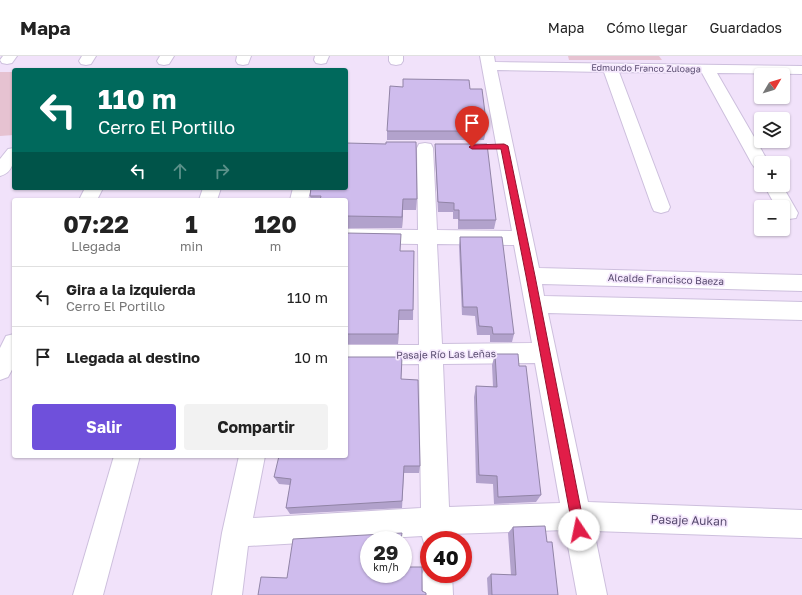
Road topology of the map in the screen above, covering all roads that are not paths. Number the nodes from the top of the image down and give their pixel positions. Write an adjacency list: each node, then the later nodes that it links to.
1 (488, 61): 2 (street, Edmundo Franco Zuloaga); 14 (street)
2 (610, 68): 3 (street, Edmundo Franco Zuloaga); 11 (street)
3 (707, 69): 4 (street, Edmundo Franco Zuloaga); 9 (street)
4 (802, 70)
5 (0, 147): 6 (street)
6 (12, 147)
7 (425, 147): 13 (street)
8 (12, 155): 10 (street)
9 (756, 156)
10 (0, 170)
11 (660, 207)
12 (348, 236): 13 (street)
13 (427, 238): 14 (street); 20 (street)
14 (522, 238): 15 (street)
15 (531, 276): 16 (street, Alcalde Francisco Baeza); 17 (street)
16 (802, 283)
17 (535, 304): 18 (street); 19 (street)
18 (802, 311)
19 (545, 353): 20 (street, Pasaje Río Las Leñas); 24 (street)
20 (430, 354): 21 (street, Pasaje Río Las Leñas); 26 (street)
21 (348, 355)
22 (126, 458): 29 (street)
23 (252, 458): 27 (street)
24 (577, 516): 25 (street, Pasaje Aukan); 26 (street, Pasaje Aukan); 32 (street)
25 (802, 524)
26 (436, 530): 27 (street, Pasaje Aukan)
27 (236, 533): 30 (street)
28 (437, 583): 31 (street)
29 (88, 595)
30 (227, 595)
31 (438, 595)
32 (592, 595)

